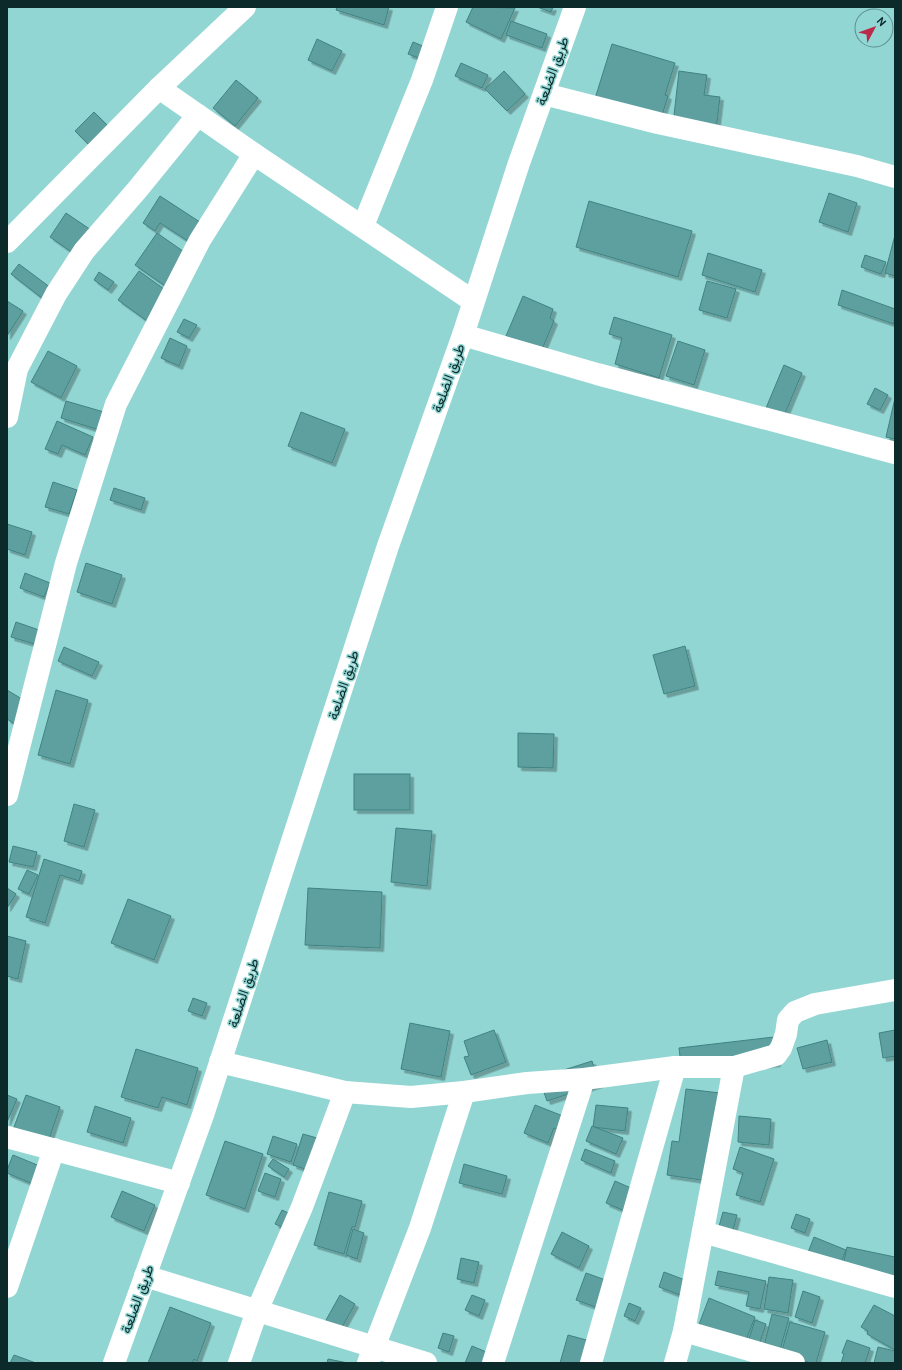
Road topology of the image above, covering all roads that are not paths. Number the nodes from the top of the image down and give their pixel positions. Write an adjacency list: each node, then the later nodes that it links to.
1 (245, 7): 4 (street)
2 (447, 7): 9 (street)
3 (575, 7): 5 (street, طريق الضلعة)
4 (159, 88): 6 (street); 10 (street)
5 (544, 94): 8 (street); 11 (street, طريق الضلعة)
6 (198, 115): 7 (street); 13 (street)
7 (254, 154): 9 (street); 15 (street)
8 (895, 177)
9 (363, 226): 11 (street)
10 (7, 242)
11 (473, 301): 12 (street, طريق الضلعة)
12 (463, 335): 14 (street); 17 (street, طريق الضلعة)
13 (7, 418)
14 (895, 453)
15 (7, 795)
16 (895, 990): 19 (street)
17 (220, 1062): 21 (street); 25 (street, طريق الضلعة)
18 (675, 1067): 19 (street); 20 (street); 37 (street)
19 (734, 1067): 26 (street)
20 (584, 1079): 22 (street); 36 (street)
21 (345, 1092): 22 (street); 30 (street)
22 (464, 1092): 32 (street)
23 (7, 1137): 24 (street)
24 (54, 1150): 25 (street); 28 (street)
25 (178, 1183): 27 (street, طريق الضلعة)
26 (703, 1232): 29 (street); 31 (street)
27 (145, 1276): 30 (street); 33 (street, طريق الضلعة)
28 (7, 1287)
29 (895, 1287)
30 (257, 1311): 32 (street); 34 (street)
31 (684, 1332): 38 (street); 39 (street)
32 (370, 1355): 35 (street)
33 (114, 1363)
34 (239, 1363)
35 (426, 1363)
36 (493, 1363)
37 (591, 1363)
38 (675, 1363)
39 (794, 1363)

